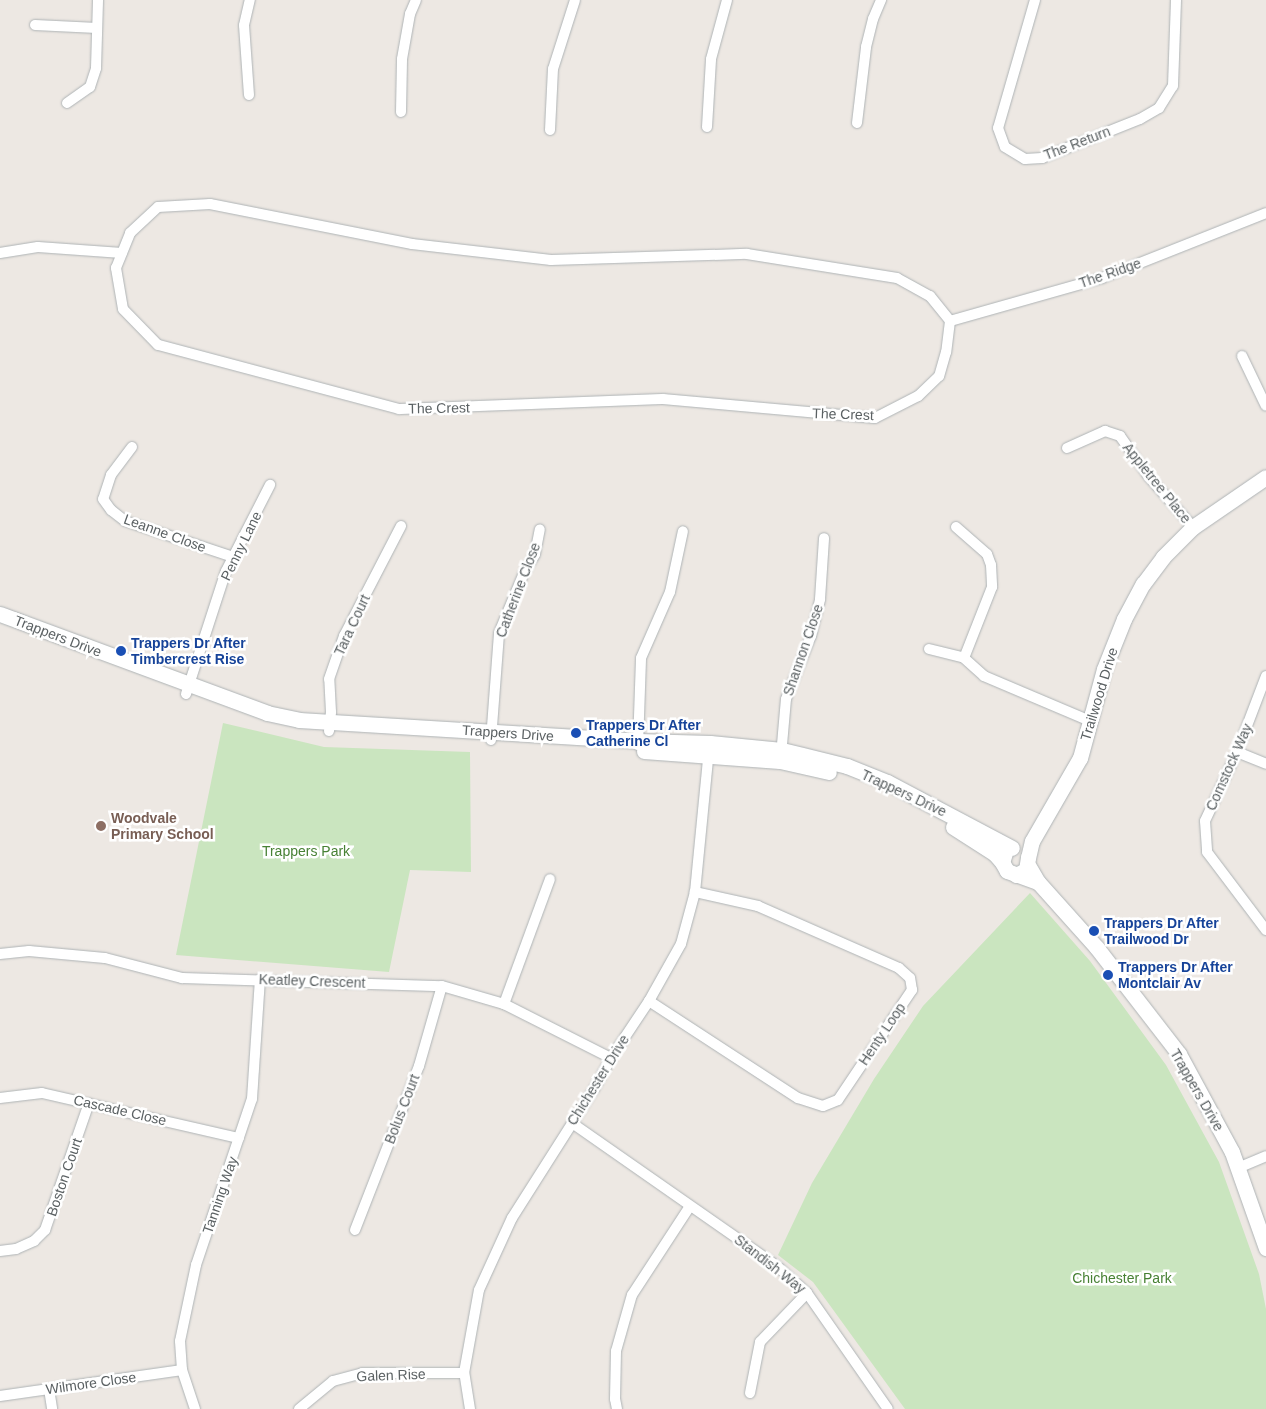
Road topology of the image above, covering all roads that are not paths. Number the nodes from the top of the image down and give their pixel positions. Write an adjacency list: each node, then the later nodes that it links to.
1 (98, 0): 10 (street)
2 (250, 0): 11 (street)
3 (416, 0): 13 (street)
4 (575, 0): 16 (street)
5 (727, 0): 15 (street)
6 (881, 0): 14 (street)
7 (1035, 0): 8 (street, The Return)
8 (1176, 0)
9 (35, 25): 10 (street)
10 (97, 28): 12 (street)
11 (249, 95)
12 (67, 103)
13 (401, 112)
14 (857, 123)
15 (707, 127)
16 (550, 130)
17 (1266, 213): 20 (street, The Ridge)
18 (0, 253): 19 (street)
19 (122, 254): 20 (street, The Crest); 20 (street, The Crest)
20 (950, 321)
21 (1242, 356): 22 (street)
22 (1266, 406)
23 (132, 447): 33 (street, Leanne Close)
24 (1067, 448): 29 (street, Appletree Place)
25 (1266, 477): 29 (main road, Trailwood Drive)
26 (270, 485): 33 (street, Penny Lane)
27 (401, 526): 41 (street, Tara Court)
28 (956, 527): 37 (street)
29 (1193, 527): 40 (main road, Trailwood Drive)
30 (540, 529): 42 (street, Catherine Close)
31 (683, 532): 43 (street)
32 (824, 538): 46 (street, Shannon Close)
33 (233, 557): 39 (street, Penny Lane)
34 (0, 614): 39 (main road, Trappers Drive)
35 (0, 624): 39 (main road, Trappers Drive)
36 (929, 648): 37 (street)
37 (964, 658): 40 (street)
38 (1266, 676): 45 (street, Comstock Way)
39 (187, 690): 41 (main road, Trappers Drive)
40 (1090, 721): 48 (main road, Trailwood Drive)
41 (329, 727): 42 (main road, Trappers Drive)
42 (491, 736): 43 (main road, Trappers Drive)
43 (638, 746): 44 (main road, Trappers Drive)
44 (709, 750): 46 (main road, Trappers Drive); 53 (street, Chichester Drive)
45 (1237, 752): 47 (street); 54 (street, Comstock Way)
46 (781, 755): 48 (main road, Trappers Drive); 49 (main road, Trappers Drive)
47 (1266, 764)
48 (1022, 855): 49 (main road); 50 (main road); 52 (main road, Trappers Drive)
49 (1002, 862): 50 (main road)
50 (1016, 875): 52 (main road)
51 (550, 880): 59 (street)
52 (1038, 882): 66 (main road, Trappers Drive)
53 (695, 892): 58 (street, Chichester Drive); 58 (street, Henty Loop)
54 (1266, 930)
55 (0, 954): 56 (street, Keatley Crescent)
56 (260, 979): 57 (street, Keatley Crescent); 64 (street, Tanning Way)
57 (442, 986): 59 (street, Keatley Crescent); 68 (street, Bolus Court)
58 (649, 1001): 60 (street, Chichester Drive)
59 (504, 1004): 60 (street, Keatley Crescent)
60 (611, 1058): 63 (street, Chichester Drive)
61 (0, 1098): 62 (street, Cascade Close)
62 (89, 1103): 64 (street, Cascade Close); 70 (street, Boston Court)
63 (572, 1122): 67 (street, Standish Way); 73 (street, Chichester Drive)
64 (239, 1138): 72 (street, Tanning Way)
65 (1266, 1156): 66 (street)
66 (1238, 1168): 69 (main road, Trappers Drive)
67 (690, 1206): 71 (street, Standish Way); 81 (street)
68 (355, 1230)
69 (1266, 1248)
70 (0, 1252)
71 (807, 1293): 75 (street); 82 (street, Standish Way)
72 (182, 1370): 74 (street, Wilmore Close); 78 (street, Tanning Way)
73 (464, 1373): 79 (street, Galen Rise); 80 (street, Chichester Drive)
74 (49, 1389): 76 (street, Wilmore Close); 77 (street)
75 (750, 1393)
76 (0, 1396)
77 (52, 1409)
78 (195, 1409)
79 (299, 1409)
80 (470, 1409)
81 (617, 1409)
82 (888, 1409)

